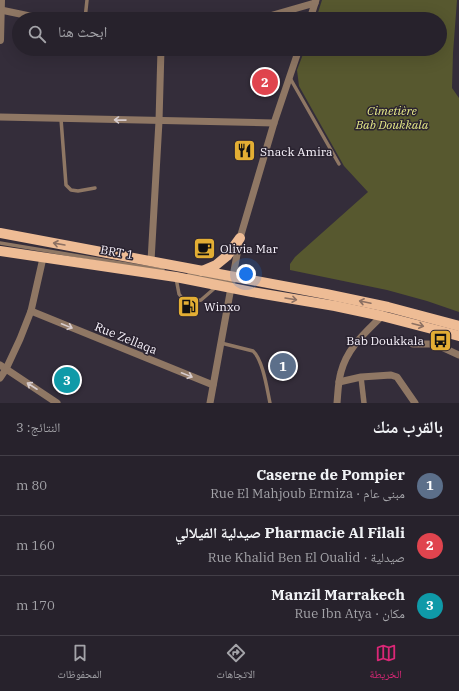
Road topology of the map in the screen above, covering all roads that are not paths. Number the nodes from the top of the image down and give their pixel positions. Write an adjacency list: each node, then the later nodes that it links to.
1 (1, 0): 4 (street)
2 (87, 0): 6 (lane)
3 (316, 1): 7 (street); 8 (street)
4 (0, 10): 5 (street); 9 (street)
5 (12, 12)
6 (86, 12)
7 (281, 12)
8 (312, 12)
9 (0, 40)
10 (161, 56): 15 (street)
11 (297, 56): 12 (street)
12 (290, 77): 16 (street); 17 (lane)
13 (0, 117): 14 (street)
14 (61, 119): 15 (street, one-way to 14); 18 (lane)
15 (159, 121): 16 (street); 24 (street)
16 (274, 123): 20 (street)
17 (339, 164)
18 (95, 188)
19 (0, 233): 24 (main road, one-way to 19)
20 (240, 238): 26 (main road); 29 (street)
21 (0, 243): 25 (lane, BRT 1)
22 (0, 250): 23 (main road)
23 (43, 258): 28 (main road); 33 (street)
24 (151, 261): 26 (main road)
25 (165, 270)
26 (201, 271): 29 (main road)
27 (188, 274): 29 (lane)
28 (176, 277): 30 (main road); 31 (lane)
29 (231, 282): 30 (main road); 34 (main road, one-way to 34); 35 (main road, one-way to 29); 37 (street)
30 (218, 286): 32 (lane)
31 (182, 298)
32 (196, 301)
33 (31, 311): 40 (street); 44 (street, Rue Zellaqa, one-way to 44)
34 (382, 316): 36 (main road, one-way to 36); 43 (street)
35 (459, 326)
36 (459, 336)
37 (221, 343): 44 (street); 47 (lane)
38 (413, 344): 39 (street)
39 (459, 355)
40 (3, 367): 42 (street); 45 (street, one-way to 40)
41 (361, 377): 43 (street); 49 (street); 50 (street)
42 (0, 378)
43 (339, 382): 48 (street)
44 (213, 385): 46 (street)
45 (57, 403)
46 (210, 403)
47 (270, 403)
48 (337, 403)
49 (364, 403)
50 (415, 403)

